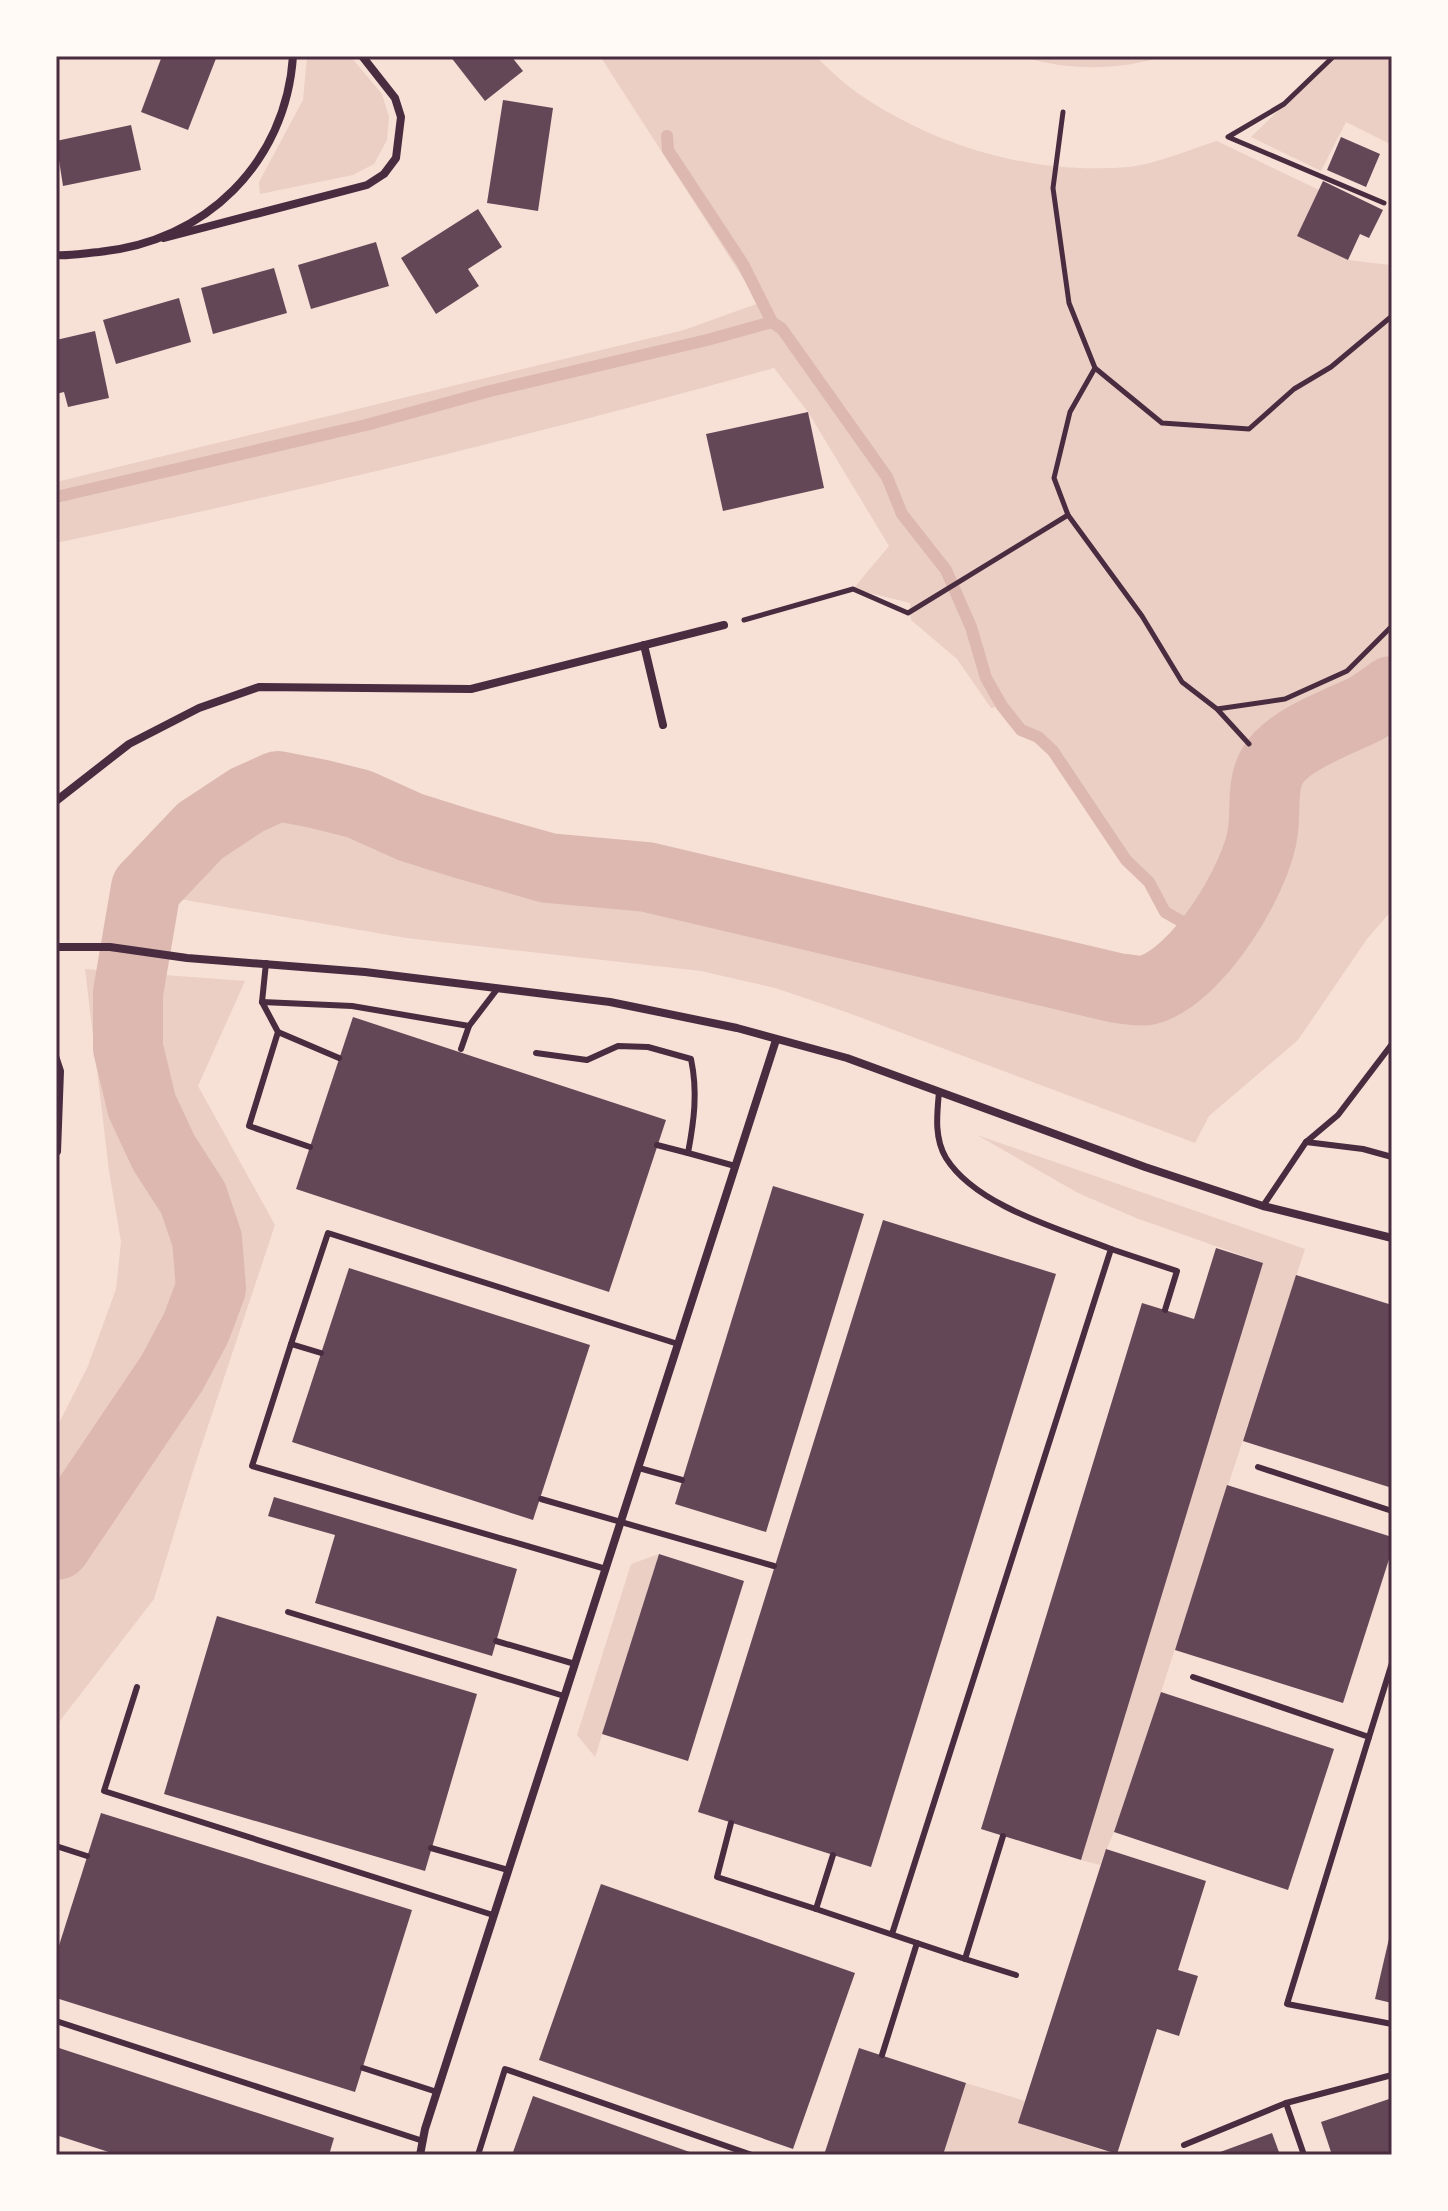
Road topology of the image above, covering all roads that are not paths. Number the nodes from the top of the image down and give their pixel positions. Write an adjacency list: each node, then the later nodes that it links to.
1 (293, 56): 3 (street)
2 (362, 56): 3 (street)
3 (164, 238): 4 (street)
4 (56, 255)
5 (724, 625): 6 (street)
6 (644, 645): 7 (street); 8 (street)
7 (663, 725)
8 (56, 801)
9 (56, 947): 10 (street)
10 (266, 963): 11 (street); 12 (lane)
11 (498, 988): 13 (lane); 15 (street)
12 (262, 1002): 13 (lane); 14 (lane)
13 (469, 1026): 17 (lane)
14 (278, 1032): 20 (lane); 24 (lane)
15 (776, 1040): 21 (street); 28 (street)
16 (1392, 1044): 22 (lane)
17 (461, 1049)
18 (536, 1053): 25 (lane)
19 (56, 1056): 26 (lane)
20 (339, 1058)
21 (939, 1092): 29 (street); 31 (lane)
22 (1306, 1142): 27 (lane); 29 (lane)
23 (657, 1145): 25 (lane)
24 (310, 1147)
25 (688, 1153): 28 (lane)
26 (56, 1154)
27 (1392, 1157)
28 (735, 1166): 34 (street)
29 (1263, 1206): 30 (street)
30 (1392, 1238)
31 (1111, 1249): 32 (lane); 61 (lane)
32 (1165, 1310)
33 (291, 1344): 34 (lane); 35 (lane); 43 (lane)
34 (678, 1344): 37 (street)
35 (321, 1353)
36 (1258, 1467): 40 (lane)
37 (639, 1468): 38 (lane); 41 (street)
38 (682, 1480)
39 (541, 1499): 41 (lane)
40 (1392, 1511)
41 (620, 1522): 42 (lane); 43 (street)
42 (774, 1566)
43 (606, 1569): 47 (street)
44 (288, 1612): 50 (lane)
45 (496, 1641): 47 (lane)
46 (1392, 1663): 51 (lane)
47 (575, 1664): 50 (street)
48 (1193, 1677): 51 (lane)
49 (137, 1687): 60 (lane)
50 (564, 1696): 58 (street)
51 (1369, 1737): 66 (lane)
52 (731, 1823): 59 (lane)
53 (1003, 1836): 63 (lane)
54 (56, 1846): 57 (lane)
55 (431, 1848): 58 (lane)
56 (833, 1855): 59 (lane)
57 (87, 1856)
58 (508, 1870): 60 (street)
59 (816, 1909): 61 (lane)
60 (493, 1915): 70 (street)
61 (892, 1934): 62 (lane)
62 (917, 1943): 63 (lane); 67 (lane)
63 (965, 1959): 64 (lane)
64 (1016, 1975)
65 (56, 2021): 72 (lane)
66 (1392, 2024)
67 (882, 2055)
68 (363, 2068): 70 (lane)
69 (1392, 2075): 71 (lane)
70 (437, 2092): 72 (street)
71 (1286, 2103): 73 (lane); 77 (lane)
72 (423, 2141): 74 (street)
73 (1184, 2145)
74 (420, 2155)
75 (478, 2155): 76 (lane)
76 (752, 2155)
77 (1304, 2155)

